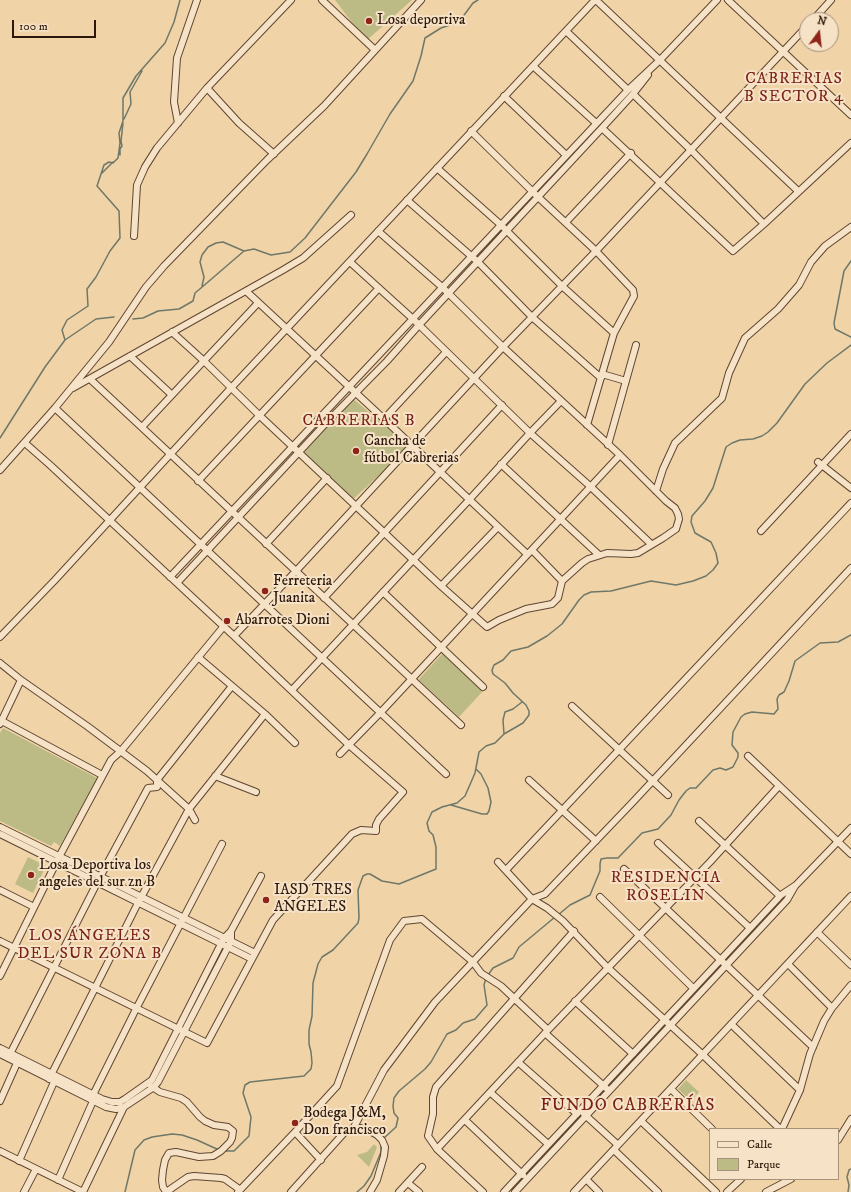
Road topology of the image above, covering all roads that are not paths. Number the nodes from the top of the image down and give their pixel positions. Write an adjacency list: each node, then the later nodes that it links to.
1 (197, 0): 21 (street)
2 (291, 0): 16 (street)
3 (322, 0): 12 (street)
4 (421, 0): 12 (street)
5 (595, 0): 10 (street); 14 (street)
6 (717, 0): 14 (street)
7 (728, 0): 13 (street)
8 (830, 0): 9 (street)
9 (819, 12)
10 (566, 31): 15 (street); 17 (street)
11 (799, 35): 13 (street)
12 (375, 50): 28 (street)
13 (784, 52): 19 (street); 20 (street)
14 (660, 60): 17 (street); 20 (street)
15 (533, 66): 18 (street); 22 (street)
16 (207, 88): 21 (street); 28 (street)
17 (630, 92): 22 (street); 23 (street); 26 (street)
18 (504, 96): 24 (street); 29 (street)
19 (851, 115)
20 (721, 117): 26 (street); 33 (street)
21 (178, 123): 43 (street)
22 (596, 123): 29 (street)
23 (602, 128): 27 (street); 34 (street)
24 (471, 132): 30 (street); 32 (street)
25 (851, 143): 33 (street)
26 (691, 150): 31 (street); 38 (street)
27 (631, 153): 31 (street); 37 (street)
28 (274, 154): 72 (street)
29 (566, 155): 32 (street)
30 (437, 168): 35 (street); 39 (street)
31 (660, 182): 38 (street); 44 (street)
32 (532, 191): 34 (street); 39 (street)
33 (798, 191): 38 (street)
34 (537, 196): 37 (street); 42 (street)
35 (407, 200): 41 (street); 45 (street)
36 (351, 215): 51 (street)
37 (566, 222): 44 (street)
38 (764, 224)
39 (501, 225): 42 (street); 45 (street)
40 (851, 228): 100 (street)
41 (378, 231): 46 (street); 49 (street)
42 (507, 231): 47 (street); 48 (street)
43 (134, 236)
44 (596, 251): 48 (street); 59 (street)
45 (471, 256): 47 (street); 49 (street)
46 (350, 262): 50 (street); 57 (street)
47 (478, 262): 52 (street); 54 (street)
48 (562, 286): 54 (street); 59 (street)
49 (442, 287): 52 (street); 55 (street)
50 (380, 288): 55 (street); 64 (street)
51 (246, 291): 53 (street); 58 (street)
52 (448, 294): 56 (street); 61 (street)
53 (258, 303): 57 (street); 65 (street)
54 (532, 316): 61 (street); 66 (street)
55 (413, 319): 56 (street); 70 (street)
56 (419, 325): 62 (street); 73 (street)
57 (286, 329): 64 (street); 71 (street)
58 (172, 332): 63 (street); 65 (street)
59 (614, 333): 66 (street)
60 (636, 345): 69 (street)
61 (503, 347): 67 (street); 75 (street)
62 (446, 352): 67 (street); 79 (street)
63 (130, 356): 68 (street); 74 (street)
64 (316, 356): 70 (street); 78 (street)
65 (204, 361): 71 (street); 74 (street)
66 (601, 376): 69 (street); 80 (street)
67 (475, 378): 76 (street); 85 (street)
68 (90, 379): 72 (street); 81 (street)
69 (626, 381): 86 (street)
70 (349, 387): 73 (street); 87 (street)
71 (231, 388): 78 (street); 89 (street)
72 (69, 390): 77 (street)
73 (355, 392): 79 (street); 88 (street)
74 (172, 395): 81 (street)
75 (560, 401): 80 (street); 82 (street)
76 (502, 405): 82 (street); 94 (street)
77 (54, 408): 84 (street); 97 (street)
78 (260, 416): 87 (street); 96 (street)
79 (384, 419): 85 (street)
80 (587, 425): 86 (street)
81 (142, 427): 89 (street)
82 (530, 432): 92 (street); 98 (street)
83 (851, 434): 91 (street)
84 (24, 443): 93 (street); 107 (street)
85 (412, 445): 94 (street); 103 (street)
86 (608, 445): 90 (street)
87 (293, 446): 88 (street); 104 (street)
88 (299, 452): 95 (street); 105 (street)
89 (170, 454): 96 (street); 97 (street)
90 (620, 455): 98 (street); 100 (street)
91 (821, 463): 99 (street); 110 (street)
92 (501, 464): 101 (street); 106 (street)
93 (0, 470)
94 (441, 472): 101 (street); 109 (street)
95 (327, 478): 103 (street); 111 (street)
96 (198, 481): 104 (street)
97 (140, 487): 107 (street); 113 (street)
98 (590, 487): 106 (street); 112 (street)
99 (851, 488)
100 (656, 491): 112 (street)
101 (469, 500): 108 (street); 117 (street)
102 (851, 503): 148 (street)
103 (356, 506): 109 (street); 119 (street)
104 (231, 512): 105 (street); 113 (street)
105 (238, 518): 111 (street); 114 (street)
106 (561, 518): 115 (street); 116 (street)
107 (109, 520): 120 (street); 131 (street)
108 (498, 527): 115 (street); 123 (street)
109 (386, 532): 117 (street); 125 (street)
110 (761, 532)
111 (266, 544): 119 (street)
112 (651, 544): 116 (street)
113 (201, 545): 114 (street); 120 (street)
114 (208, 551): 122 (street); 126 (street)
115 (529, 552): 121 (street); 127 (street)
116 (599, 555): 121 (street)
117 (413, 559): 123 (street); 124 (street)
118 (851, 568): 157 (street)
119 (296, 571): 125 (street); 126 (street)
120 (170, 577): 122 (street)
121 (562, 581): 127 (street)
122 (177, 583): 129 (street)
123 (441, 586): 127 (street)
124 (383, 592): 128 (street); 132 (street)
125 (324, 598): 128 (street)
126 (265, 604): 130 (street); 134 (street)
127 (472, 613): 132 (street)
128 (352, 625): 134 (street); 136 (street)
129 (224, 626): 130 (street); 133 (street)
130 (234, 636): 140 (street)
131 (0, 637)
132 (442, 647): 136 (street); 139 (street)
133 (198, 657): 138 (street); 149 (street)
134 (323, 658): 140 (street); 142 (street)
135 (0, 663): 137 (street)
136 (411, 679): 142 (street); 145 (street)
137 (21, 680): 144 (street); 149 (street)
138 (232, 686): 143 (street); 155 (street)
139 (483, 687)
140 (292, 690): 147 (street)
141 (572, 706): 148 (street)
142 (381, 712): 147 (street); 152 (street)
143 (264, 714): 146 (street); 154 (street)
144 (0, 721): 153 (street)
145 (461, 725)
146 (295, 742)
147 (349, 745): 150 (street); 200 (street)
148 (619, 749): 157 (street); 162 (street)
149 (120, 752): 153 (street); 155 (street)
150 (340, 754)
151 (748, 756): 158 (street)
152 (446, 774)
153 (102, 775): 174 (street)
154 (215, 776): 159 (street); 161 (street)
155 (157, 780): 161 (street); 180 (street)
156 (529, 780): 162 (street)
157 (653, 781): 160 (street); 168 (street)
158 (779, 786): 169 (street); 172 (street)
159 (256, 792)
160 (668, 795)
161 (189, 809): 163 (street); 187 (street)
162 (562, 810): 168 (street); 177 (street)
163 (195, 820)
164 (699, 821): 172 (street)
165 (0, 827): 174 (street)
166 (851, 828): 169 (street)
167 (0, 834): 174 (street)
168 (596, 841): 186 (street)
169 (838, 842): 173 (street); 181 (street)
170 (658, 843): 179 (street)
171 (222, 844): 190 (street)
172 (725, 845): 179 (street); 183 (street)
173 (851, 854)
174 (58, 859): 180 (street); 188 (street)
175 (498, 862): 177 (street)
176 (624, 869): 189 (street)
177 (506, 870): 186 (street)
178 (261, 876): 192 (street)
179 (695, 877): 189 (street); 191 (street)
180 (99, 880): 187 (street); 207 (street)
181 (796, 885): 183 (street); 204 (street)
182 (0, 890): 188 (street)
183 (780, 896): 191 (street)
184 (851, 896): 194 (street)
185 (600, 897): 195 (street)
186 (532, 899): 193 (street); 202 (street)
187 (140, 900): 190 (street); 210 (street)
188 (34, 907): 199 (street)
189 (665, 908): 195 (street); 201 (street)
190 (182, 921): 197 (street); 216 (street)
191 (750, 928): 201 (street)
192 (231, 931): 197 (street); 198 (street)
193 (574, 931): 206 (street); 213 (street)
194 (818, 932): 203 (street); 205 (street)
195 (638, 935): 206 (street); 211 (street)
196 (0, 941): 199 (street)
197 (223, 941): 198 (street); 220 (street)
198 (229, 944): 200 (street); 220 (street)
199 (14, 948): 207 (street); 208 (street)
200 (253, 956): 220 (street)
201 (720, 960): 204 (street); 211 (street)
202 (473, 962): 213 (street); 248 (street); 249 (street)
203 (788, 964): 212 (street); 215 (street)
204 (726, 966): 212 (street); 219 (street)
205 (851, 966)
206 (607, 967): 214 (street); 217 (street)
207 (54, 968): 210 (street); 227 (street)
208 (0, 976)
209 (851, 985): 215 (street)
210 (96, 988): 216 (street); 230 (street)
211 (693, 988): 217 (street)
212 (757, 995): 218 (street); 222 (street)
213 (514, 998): 221 (street); 253 (street)
214 (575, 1001): 221 (street); 225 (street)
215 (832, 1008): 222 (street)
216 (136, 1009): 220 (street); 237 (street)
217 (664, 1019): 219 (street); 225 (street)
218 (731, 1024): 226 (street); 234 (street)
219 (671, 1025): 226 (street); 235 (street)
220 (180, 1031): 231 (street)
221 (546, 1031): 228 (street); 232 (street)
222 (813, 1047): 234 (street)
223 (0, 1048): 227 (street)
224 (0, 1054): 227 (street)
225 (633, 1054): 232 (street)
226 (703, 1054): 233 (street); 246 (street)
227 (10, 1056): 229 (street); 230 (street)
228 (518, 1062): 236 (street); 240 (street)
229 (17, 1063): 230 (street); 238 (street)
230 (52, 1078): 237 (street); 256 (street)
231 (151, 1085): 237 (street); 239 (street); 266 (street)
232 (603, 1086): 235 (street); 240 (street)
233 (671, 1089): 244 (street); 245 (street)
234 (800, 1090): 247 (street)
235 (609, 1091): 241 (street)
236 (491, 1093): 242 (street); 251 (street)
237 (93, 1098): 239 (street); 262 (street)
238 (0, 1101)
239 (124, 1106): 268 (street)
240 (578, 1112): 241 (street); 251 (street)
241 (586, 1116): 252 (street); 260 (street)
242 (465, 1120): 253 (street); 259 (street)
243 (851, 1120): 250 (street)
244 (641, 1121): 252 (street); 279 (street)
245 (711, 1128)
246 (780, 1128)
247 (781, 1128)
248 (353, 1129): 255 (street); 270 (street)
249 (295, 1132): 255 (street); 266 (street)
250 (839, 1138)
251 (548, 1144): 259 (street)
252 (616, 1148): 261 (street); 278 (street)
253 (438, 1150): 273 (street)
254 (0, 1151): 256 (street)
255 (321, 1160): 269 (street)
256 (19, 1161): 258 (street)
257 (422, 1167): 265 (street)
258 (36, 1169): 262 (street); 267 (street)
259 (521, 1173): 260 (street); 274 (street)
260 (528, 1179): 275 (street)
261 (586, 1179): 276 (street); 277 (street)
262 (58, 1180): 268 (street)
263 (741, 1180): 280 (street)
264 (789, 1180): 281 (street)
265 (408, 1183): 271 (street); 272 (street)
266 (238, 1191)
267 (24, 1192)
268 (83, 1192)
269 (291, 1192)
270 (370, 1192)
271 (400, 1192)
272 (419, 1192)
273 (483, 1192)
274 (504, 1192)
275 (515, 1192)
276 (574, 1192)
277 (599, 1192)
278 (658, 1192)
279 (716, 1192)
280 (727, 1192)
281 (766, 1192)

